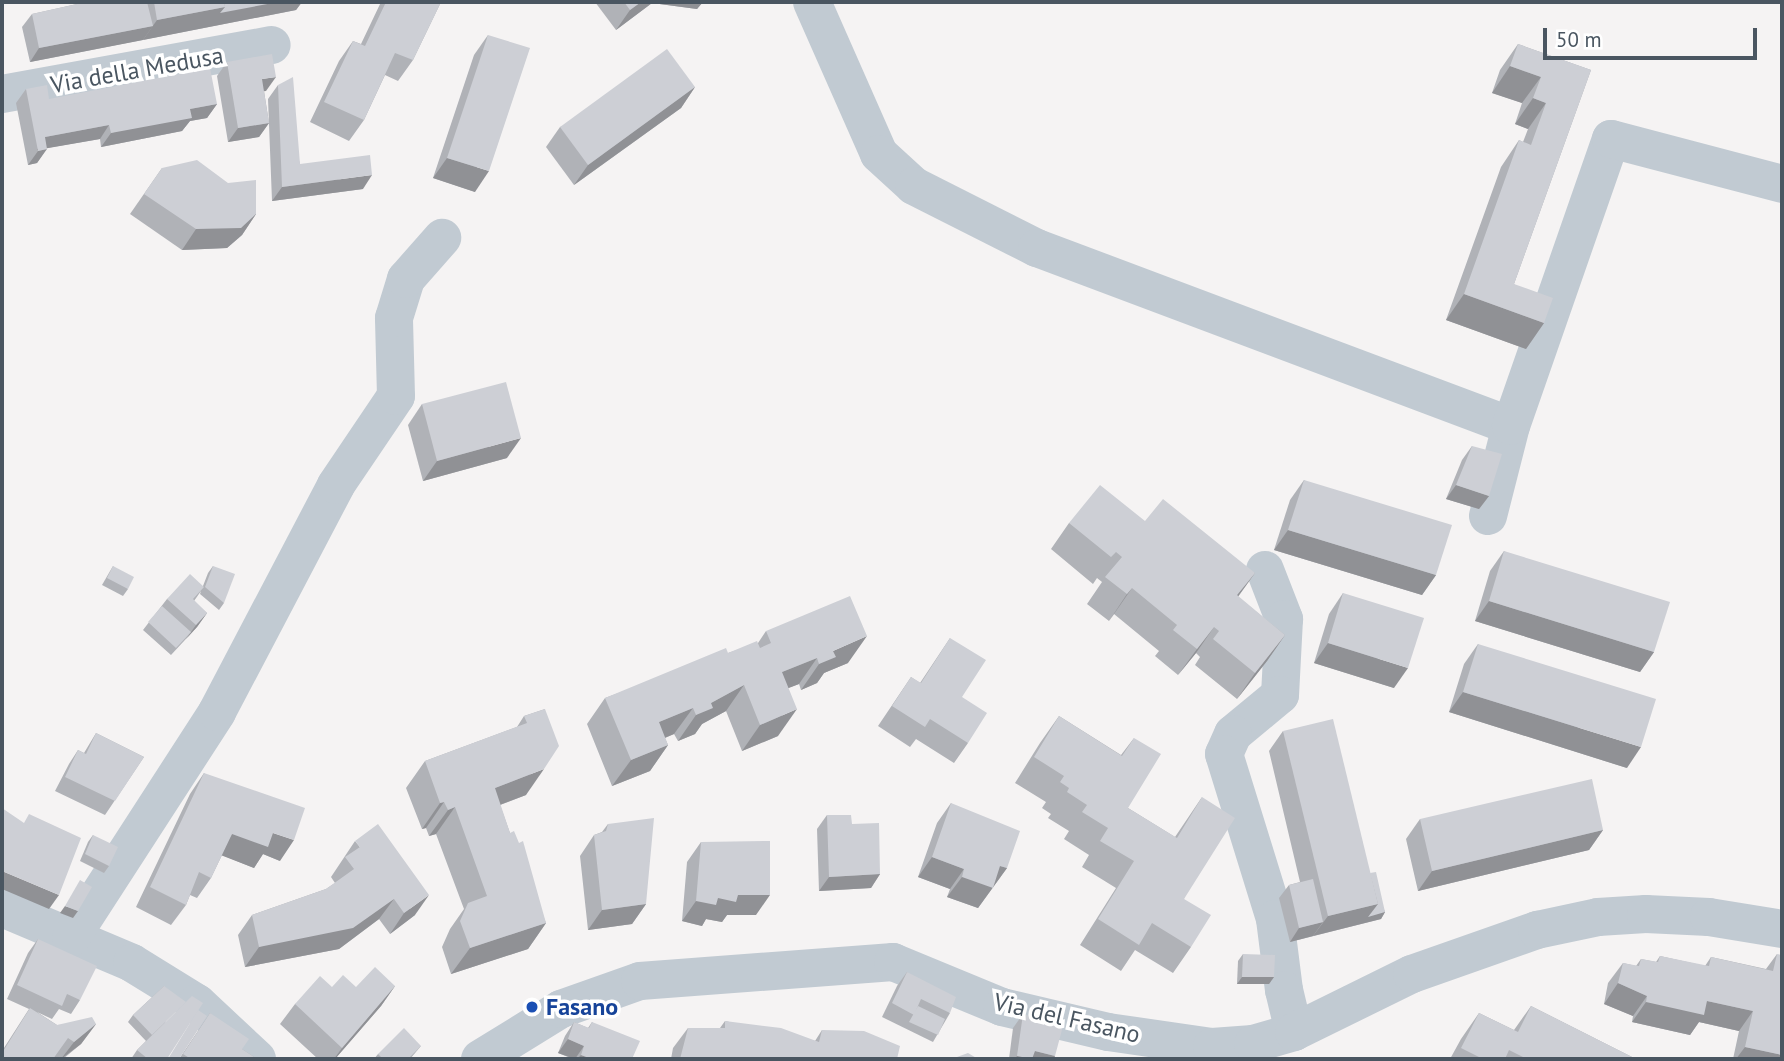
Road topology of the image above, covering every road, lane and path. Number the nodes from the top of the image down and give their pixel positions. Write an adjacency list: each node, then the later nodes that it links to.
1 (812, 2): 6 (street)
2 (272, 45): 3 (street, Via della Medusa)
3 (2, 94)
4 (1782, 184): 6 (street)
5 (442, 238): 11 (street)
6 (1511, 426): 7 (street)
7 (1488, 516)
8 (1265, 570): 12 (street)
9 (2, 908): 11 (street)
10 (1782, 929): 12 (street, Via del Fasano)
11 (71, 938): 14 (street)
12 (1294, 1032): 13 (street, Via del Fasano)
13 (509, 1047): 15 (street, Via del Fasano)
14 (257, 1059)
15 (480, 1059)

